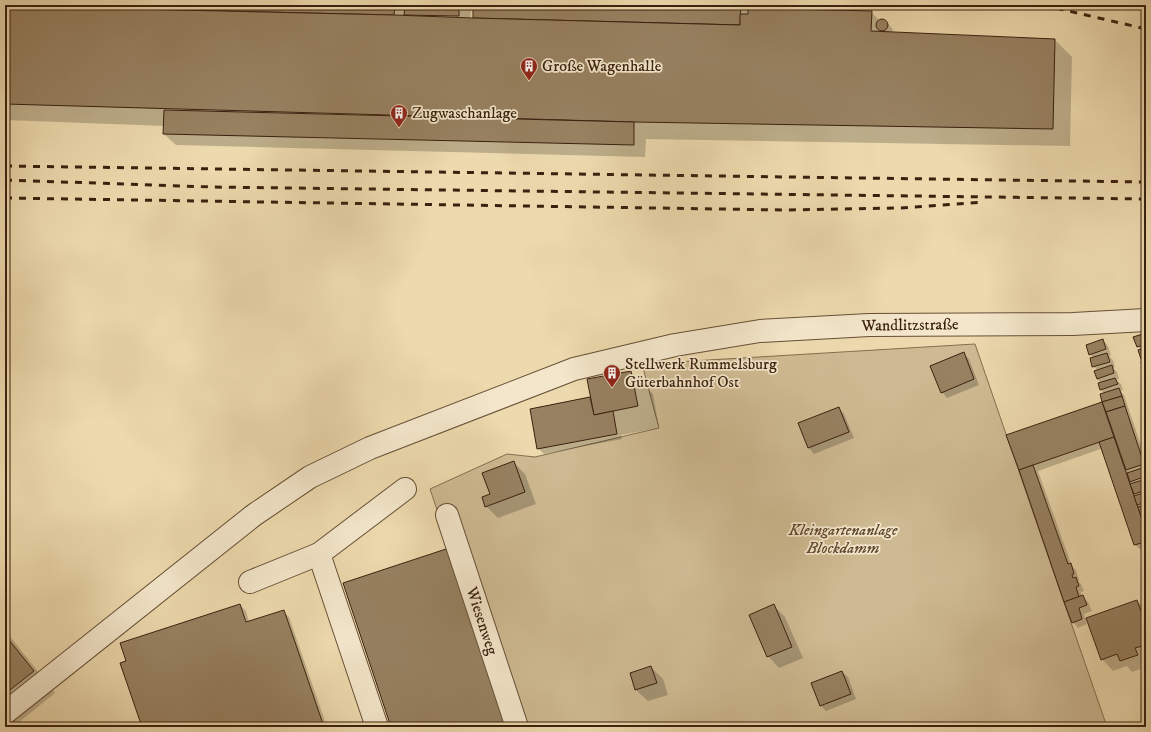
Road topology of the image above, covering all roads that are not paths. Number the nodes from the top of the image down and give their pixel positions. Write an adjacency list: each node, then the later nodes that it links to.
1 (1146, 320): 6 (lane, Wandlitzstraße)
2 (406, 489): 4 (lane)
3 (447, 515): 8 (lane, Wiesenweg)
4 (319, 554): 5 (lane); 7 (lane)
5 (250, 582)
6 (5, 713)
7 (377, 727)
8 (517, 727)

